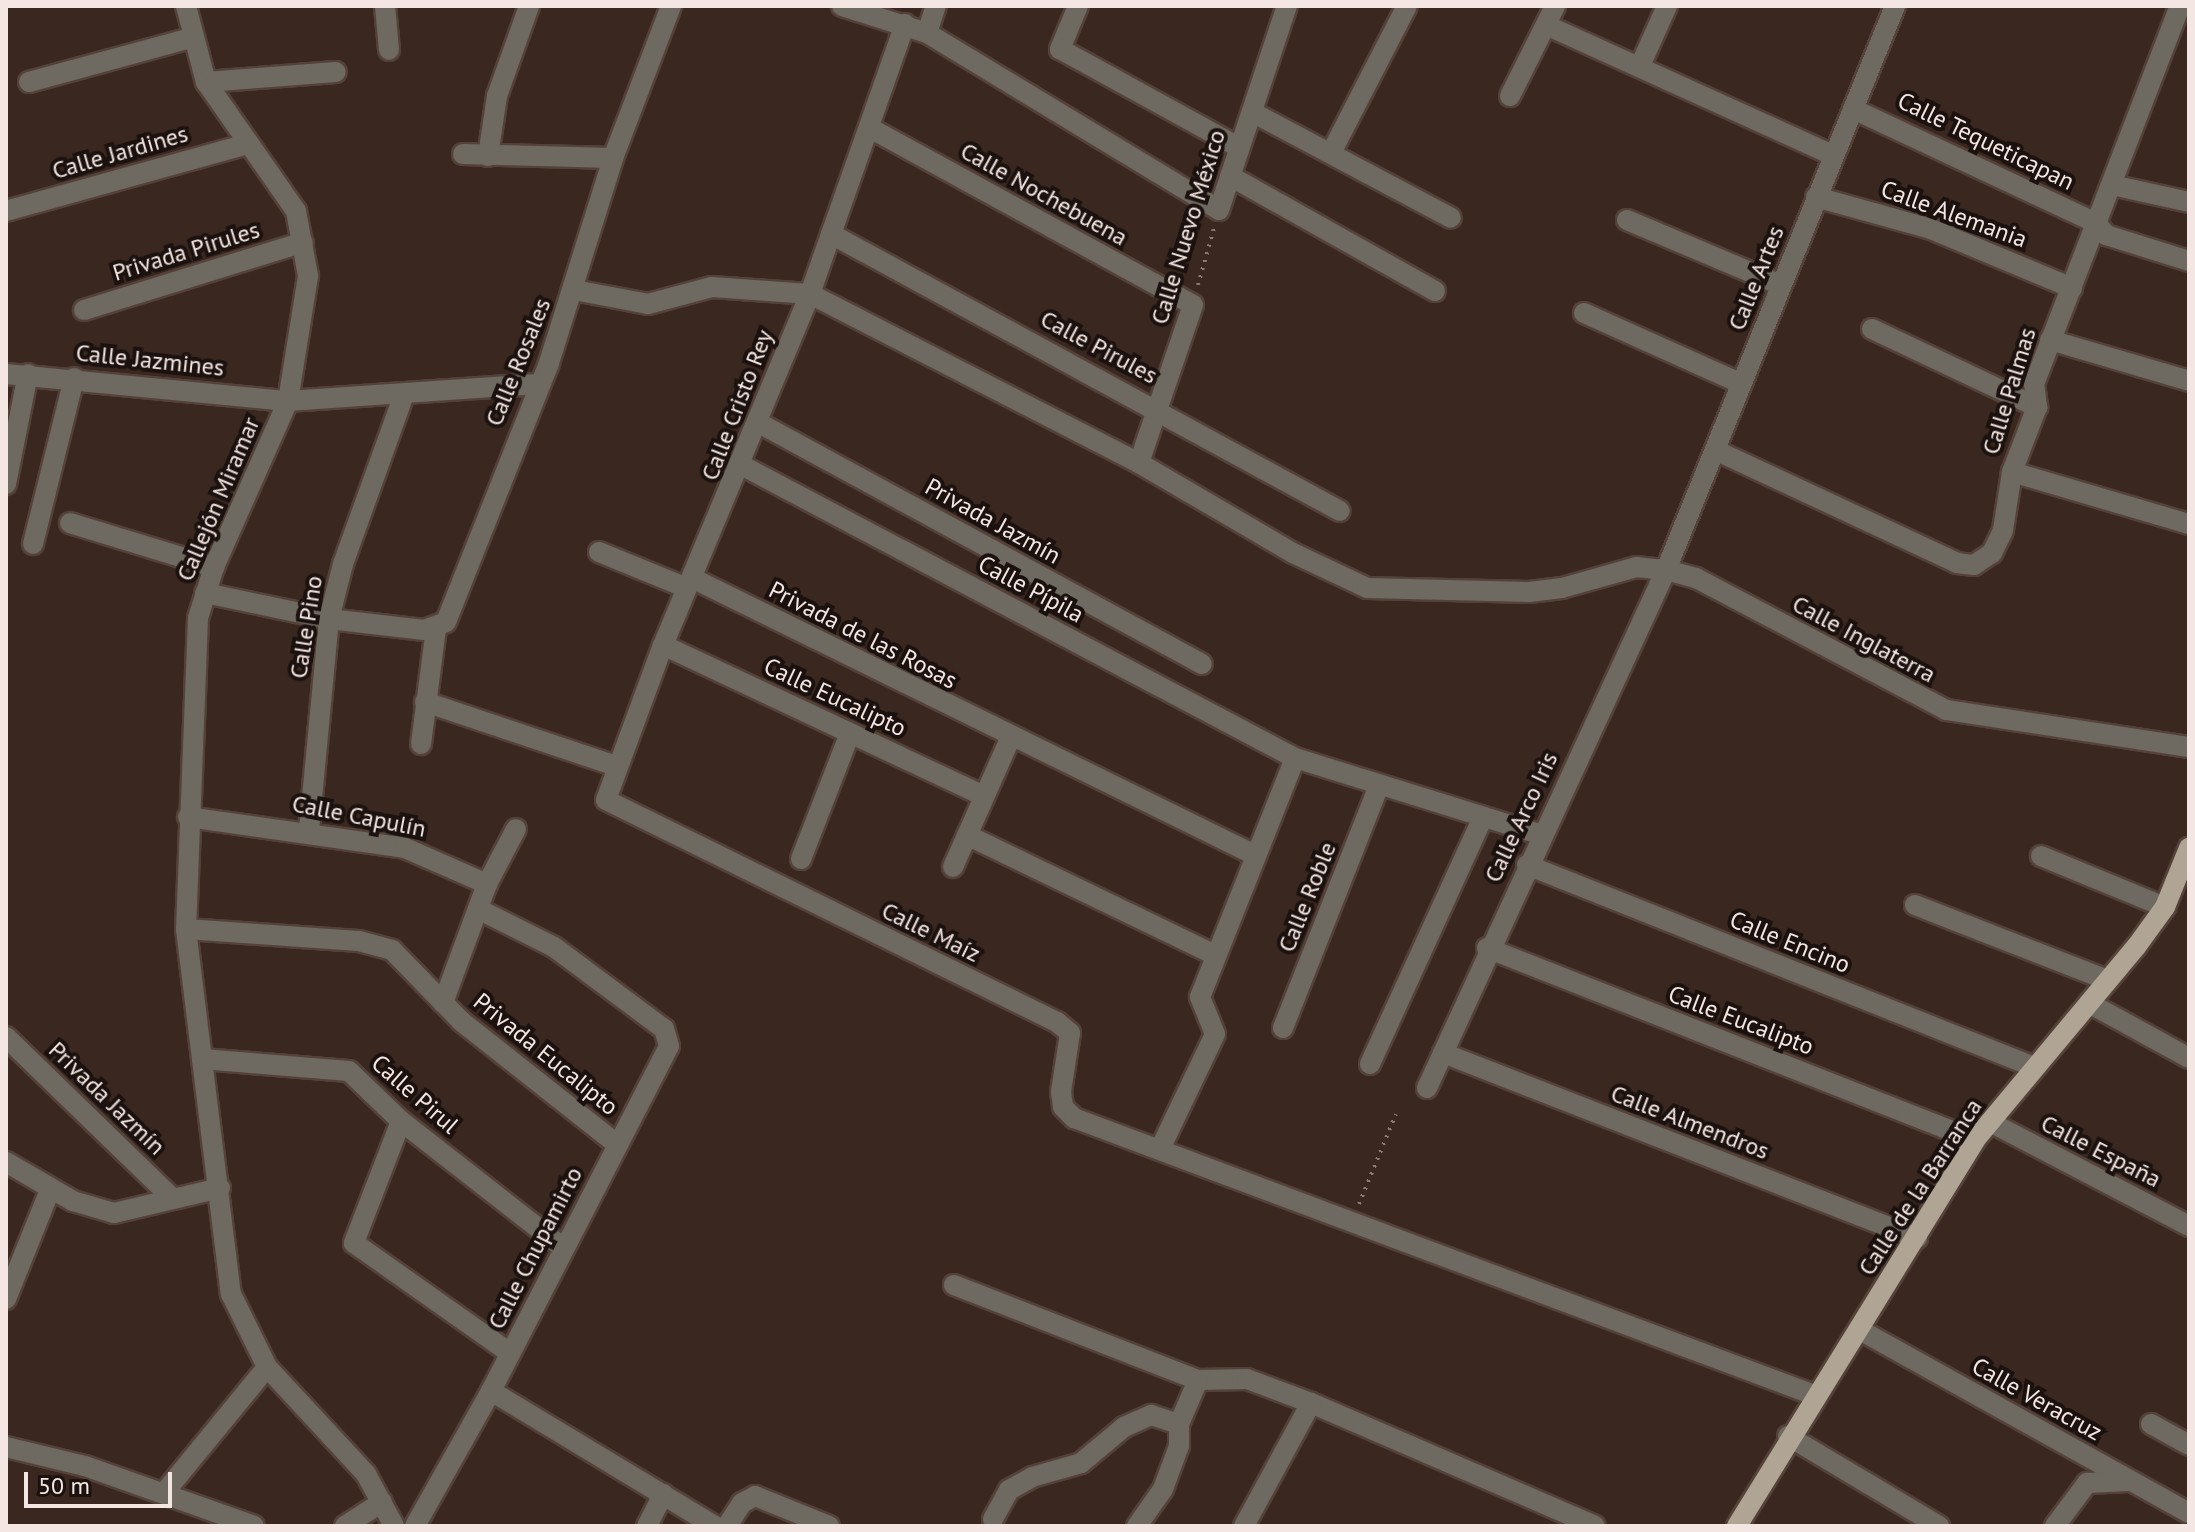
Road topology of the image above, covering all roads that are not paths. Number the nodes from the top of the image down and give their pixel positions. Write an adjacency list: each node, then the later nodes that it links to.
1 (186, 6): 17 (street, Callejón Miramar)
2 (385, 6): 18 (street)
3 (529, 6): 32 (street)
4 (671, 6): 33 (street, Calle Rosales)
5 (842, 6): 14 (street)
6 (936, 6): 16 (street)
7 (1078, 6): 28 (street)
8 (1287, 6): 25 (street, Calle Nuevo México)
9 (1407, 6): 29 (street)
10 (1555, 6): 15 (street)
11 (1667, 6): 19 (street)
12 (1895, 6): 24 (street, Calle Artes)
13 (2180, 6): 35 (street, Calle Palmas)
14 (905, 24): 16 (street); 26 (street, Calle Cristo Rey)
15 (1546, 25): 19 (street); 23 (street)
16 (927, 33): 34 (street, Calle Nuevo México)
17 (191, 38): 21 (street); 22 (street, Callejón Miramar)
18 (389, 50)
19 (1640, 66): 31 (street)
20 (336, 72): 22 (street)
21 (29, 82)
22 (206, 82): 27 (street, Callejón Miramar)
23 (1510, 96)
24 (1853, 109): 31 (street, Calle Artes); 41 (street, Calle Tequeticapan)
25 (1252, 112): 28 (street, Calle Nuevo México); 29 (street)
26 (870, 128): 42 (street, Calle Cristo Rey); 50 (street, Calle Nochebuena)
27 (248, 144): 38 (street, Calle Jardines); 43 (street, Callejón Miramar)
28 (1240, 148): 34 (street, Calle Nuevo México)
29 (1331, 153): 39 (street)
30 (463, 154): 32 (street)
31 (1833, 155): 36 (street, Calle Artes)
32 (488, 156): 33 (street)
33 (613, 158): 47 (street, Calle Rosales)
34 (1230, 176): 48 (street)
35 (2112, 185): 37 (street); 41 (street, Calle Palmas)
36 (1816, 197): 45 (street, Calle Artes); 46 (street, Calle Alemania)
37 (2189, 202)
38 (6, 211)
39 (1451, 218)
40 (1627, 220): 45 (street)
41 (2096, 223): 44 (street, Calle Tequeticapan); 46 (street, Calle Palmas)
42 (831, 234): 49 (street, Calle Cristo Rey); 63 (street, Calle Pirules)
43 (303, 242): 51 (street, Privada Pirules); 62 (street, Callejón Miramar)
44 (2189, 261)
45 (1781, 285): 60 (street, Calle Artes)
46 (2072, 288): 54 (street, Calle Palmas)
47 (574, 290): 49 (street); 59 (street, Calle Rosales)
48 (1435, 291)
49 (810, 294): 65 (street, Calle Cristo Rey); 67 (street)
50 (1193, 305): 63 (street, Calle Nuevo México)
51 (84, 310)
52 (1584, 313): 60 (street)
53 (1872, 329): 64 (street)
54 (2050, 340): 58 (street); 64 (street, Calle Palmas)
55 (6, 374): 56 (street, Calle Jazmines)
56 (28, 374): 57 (street, Calle Jazmines); 70 (street)
57 (74, 378): 62 (street, Calle Jazmines); 74 (street)
58 (2189, 381)
59 (537, 384): 61 (street, Calle Jazmines); 81 (street, Calle Rosales)
60 (1742, 384): 66 (street, Calle Artes)
61 (404, 395): 62 (street, Calle Jazmines); 80 (street, Calle Pino)
62 (288, 401): 76 (street, Callejón Miramar)
63 (1156, 406): 67 (street, Calle Nuevo México); 71 (street, Calle Pirules)
64 (2037, 407): 69 (street, Calle Palmas)
65 (759, 423): 68 (street, Calle Cristo Rey); 83 (street, Privada Jazmín)
66 (1715, 450): 69 (street, Calle Palmas); 77 (street, Calle Artes)
67 (1139, 463): 77 (street, Calle Inglaterra)
68 (743, 466): 78 (street, Calle Cristo Rey); 89 (street, Calle Pípila)
69 (2012, 472): 73 (street)
70 (6, 484)
71 (1340, 511)
72 (70, 523): 76 (street)
73 (2189, 524)
74 (33, 544)
75 (599, 552): 78 (street, Privada de las Rosas)
76 (214, 567): 79 (street, Callejón Miramar)
77 (1666, 570): 88 (street, Calle Inglaterra); 99 (street, Calle Arco Iris)
78 (690, 583): 82 (street, Calle Cristo Rey); 86 (street, Privada de las Rosas)
79 (205, 593): 80 (street); 94 (street, Callejón Miramar)
80 (329, 619): 81 (street); 97 (street, Calle Pino)
81 (436, 629): 84 (street)
82 (663, 645): 85 (street, Calle Eucalipto); 90 (street, Calle Cristo Rey)
83 (1202, 664)
84 (425, 702): 87 (street); 90 (street)
85 (850, 733): 92 (street, Calle Eucalipto); 103 (street)
86 (1011, 737): 92 (street); 101 (street)
87 (421, 744)
88 (2189, 747)
89 (1295, 758): 91 (street); 101 (street)
90 (616, 766): 93 (street, Calle Cristo Rey)
91 (1379, 785): 95 (street); 116 (street, Calle Roble)
92 (984, 796): 98 (street)
93 (606, 800): 128 (street, Calle Maíz)
94 (188, 817): 97 (street, Calle Capulín); 110 (street, Callejón Miramar)
95 (1483, 817): 99 (street); 121 (street)
96 (516, 829): 106 (street)
97 (309, 830): 106 (street, Calle Capulín)
98 (967, 835): 105 (street); 112 (street)
99 (1542, 835): 104 (street, Calle Arco Iris)
100 (2189, 848): 108 (main road, Calle de la Barranca)
101 (1253, 854): 112 (street)
102 (2041, 856): 108 (street)
103 (801, 859)
104 (1527, 865): 111 (street, Calle Arco Iris); 122 (street, Calle Encino)
105 (953, 867)
106 (487, 884): 109 (street)
107 (1915, 905): 113 (street)
108 (2165, 907): 113 (main road, Calle de la Barranca)
109 (478, 909): 114 (street); 127 (street, Calle Chupamirto)
110 (186, 929): 114 (street); 120 (street, Callejón Miramar)
111 (1487, 948): 118 (street, Calle Arco Iris); 126 (street, Calle Eucalipto)
112 (1215, 955): 128 (street)
113 (2107, 980): 115 (main road, Calle de la Barranca)
114 (443, 1003): 127 (street, Privada Eucalipto)
115 (2089, 1003): 119 (street); 122 (main road, Calle de la Barranca)
116 (1283, 1028)
117 (6, 1037): 132 (street, Privada Jazmín)
118 (1443, 1053): 123 (street, Calle Arco Iris); 134 (street, Calle Almendros)
119 (2189, 1058)
120 (202, 1059): 124 (street, Calle Pirul); 130 (street, Callejón Miramar)
121 (1370, 1064)
122 (2034, 1067): 125 (main road, Calle de la Barranca)
123 (1427, 1088)
124 (401, 1121): 135 (street, Calle Pirul); 139 (street, Calle Chupamirto)
125 (1990, 1122): 126 (main road, Calle de la Barranca); 133 (street, Calle España)
126 (1975, 1140): 134 (main road, Calle de la Barranca)
127 (617, 1144): 135 (street, Calle Chupamirto)
128 (1160, 1149): 143 (street)
129 (6, 1162): 131 (street)
130 (220, 1188): 132 (street); 140 (street, Callejón Miramar)
131 (50, 1190): 132 (street); 137 (street)
132 (171, 1197)
133 (2189, 1226)
134 (1917, 1238): 138 (main road, Calle de la Barranca)
135 (562, 1247): 139 (street, Calle Chupamirto)
136 (954, 1285): 141 (street)
137 (6, 1299)
138 (1860, 1330): 143 (main road, Calle de la Barranca); 150 (street, Calle Veracruz)
139 (510, 1353): 142 (street)
140 (267, 1367): 151 (street); 153 (street, Callejón Miramar)
141 (1198, 1380): 144 (street); 145 (street)
142 (491, 1391): 152 (street); 159 (street)
143 (1814, 1395): 147 (main road, Calle de la Barranca)
144 (1311, 1403): 165 (street); 166 (street)
145 (1179, 1424): 155 (street); 164 (street)
146 (2151, 1424): 148 (street)
147 (1788, 1436): 167 (main road, Calle de la Barranca); 168 (street)
148 (2189, 1445)
149 (6, 1447): 151 (street)
150 (2131, 1481): 154 (street, Calle Veracruz); 169 (street)
151 (164, 1493): 156 (street)
152 (663, 1494): 160 (street); 161 (street)
153 (382, 1502): 157 (street); 158 (street, Callejón Miramar)
154 (2189, 1513)
155 (993, 1519)
156 (254, 1526)
157 (345, 1526)
158 (394, 1526)
159 (415, 1526)
160 (647, 1526)
161 (715, 1526)
162 (727, 1526): 163 (street)
163 (829, 1526)
164 (1137, 1526)
165 (1244, 1526)
166 (1595, 1526)
167 (1737, 1526)
168 (1939, 1526)
169 (2055, 1526)

